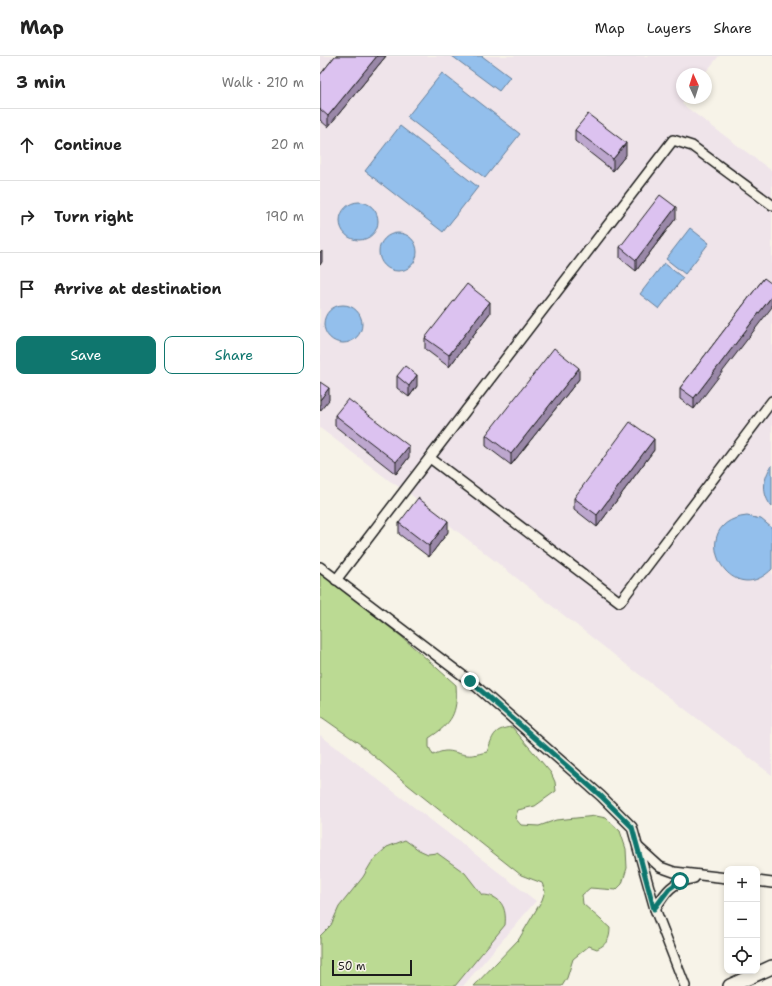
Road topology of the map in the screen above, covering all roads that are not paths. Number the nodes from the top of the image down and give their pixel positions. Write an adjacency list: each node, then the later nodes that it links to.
1 (772, 205): 3 (street)
2 (772, 401): 3 (street)
3 (430, 458): 5 (street)
4 (320, 567): 5 (street)
5 (336, 580): 6 (street)
6 (639, 847): 7 (street); 11 (street)
7 (704, 876): 8 (street); 11 (street)
8 (724, 878)
9 (760, 881): 10 (street)
10 (772, 883)
11 (654, 909): 13 (street)
12 (772, 967): 14 (street)
13 (685, 986)
14 (730, 986)

